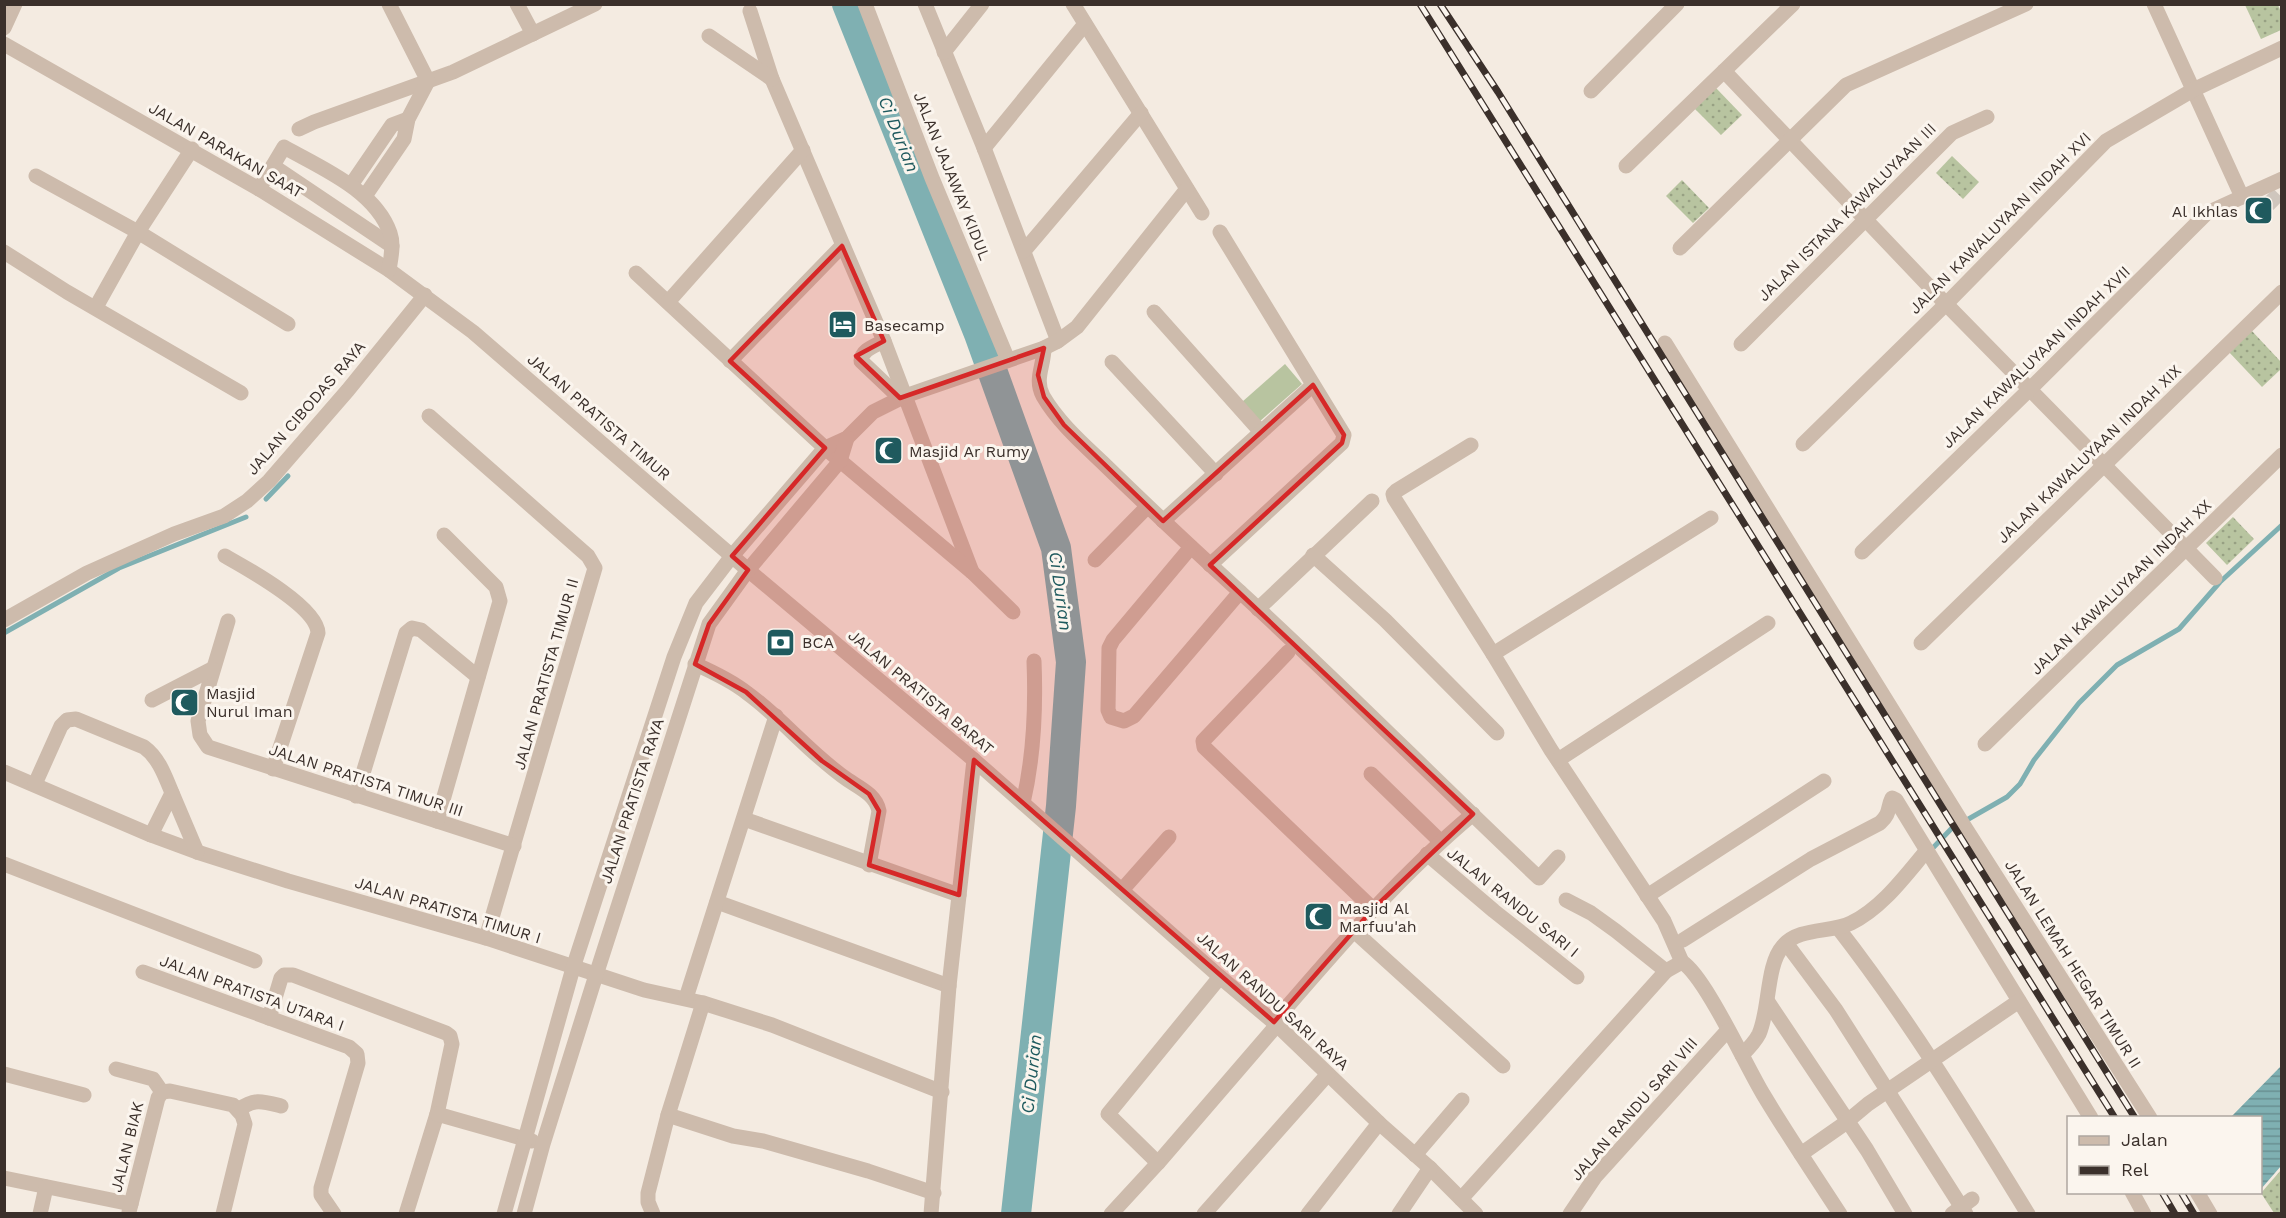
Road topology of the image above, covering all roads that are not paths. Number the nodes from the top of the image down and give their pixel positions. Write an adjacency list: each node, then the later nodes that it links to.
1 (15, 4): 15 (street)
2 (389, 4): 23 (street)
3 (517, 4): 16 (street)
4 (595, 4): 16 (street)
5 (865, 4): 67 (street, JALAN JAJAWAY KIDUL)
6 (925, 4): 20 (street)
7 (982, 4): 20 (street)
8 (1073, 4): 14 (street)
9 (1677, 4): 25 (street)
10 (1793, 4): 21 (street)
11 (2026, 4): 30 (street)
12 (2154, 4): 24 (street)
13 (750, 11): 22 (street)
14 (1085, 24): 26 (street); 31 (street)
15 (4, 28)
16 (533, 34): 23 (street)
17 (709, 36): 22 (street)
18 (4, 44): 32 (street, JALAN PARAKAN SAAT)
19 (2282, 48): 24 (street, JALAN KAWALUYAAN INDAH XVI)
20 (944, 52): 31 (street)
21 (1724, 71): 30 (street); 35 (street)
22 (772, 80): 33 (street)
23 (428, 81): 28 (street); 29 (street)
24 (2193, 90): 42 (street); 57 (street, JALAN KAWALUYAAN INDAH XVI)
25 (1591, 91)
26 (1142, 113): 40 (street); 50 (street)
27 (1987, 117): 44 (street, JALAN ISTANA KAWALUYAAN III)
28 (408, 119): 38 (street); 41 (street)
29 (299, 129)
30 (1790, 141): 44 (street); 49 (street)
31 (984, 148): 50 (street)
32 (192, 150): 39 (street, JALAN PARAKAN SAAT); 45 (street)
33 (803, 150): 48 (street); 56 (street)
34 (273, 166): 38 (street); 39 (street); 47 (street)
35 (1626, 166)
36 (36, 176): 45 (street)
37 (2282, 179): 42 (street, JALAN KAWALUYAAN INDAH XVII)
38 (351, 185): 41 (street)
39 (259, 189): 52 (street, JALAN PARAKAN SAAT)
40 (1187, 189): 43 (street); 62 (street)
41 (365, 196): 47 (street)
42 (2242, 197): 70 (street, JALAN KAWALUYAAN INDAH XVII)
43 (1202, 213)
44 (1864, 219): 57 (street); 64 (street, JALAN ISTANA KAWALUYAAN III)
45 (138, 232): 58 (street); 60 (street)
46 (1220, 232): 69 (street)
47 (392, 246): 52 (street)
48 (842, 246): 61 (street); 66 (street)
49 (1680, 248)
50 (1024, 251): 62 (street)
51 (4, 252): 58 (street)
52 (389, 270): 55 (street, JALAN PARAKAN SAAT)
53 (636, 273): 56 (street)
54 (2282, 292): 81 (street, JALAN KAWALUYAAN INDAH XIX)
55 (425, 295): 91 (street, JALAN PRATISTA TIMUR); 104 (street, JALAN CIBODAS RAYA)
56 (668, 302): 66 (street)
57 (1946, 304): 70 (street); 76 (street, JALAN KAWALUYAAN INDAH XVI)
58 (96, 307): 71 (street)
59 (1154, 312): 74 (street)
60 (288, 324)
61 (884, 341): 72 (street); 72 (street)
62 (1058, 341): 65 (street)
63 (1665, 343): 185 (street, JALAN LEMAH HEGAR TIMUR II)
64 (1741, 344)
65 (1044, 348): 67 (street); 84 (street)
66 (730, 361): 78 (street)
67 (1006, 361): 72 (street)
68 (1112, 362): 82 (street)
69 (1314, 385): 74 (street); 95 (street)
70 (2029, 390): 81 (street); 90 (street, JALAN KAWALUYAAN INDAH XVII)
71 (241, 393)
72 (903, 397): 75 (street); 97 (street)
73 (429, 416): 135 (street, JALAN PRATISTA TIMUR II)
74 (1261, 432): 82 (street)
75 (847, 438): 78 (street); 80 (street, JALAN PRATISTA RAYA)
76 (1803, 444)
77 (1471, 445): 109 (street)
78 (825, 448): 80 (street); 91 (street, JALAN PRATISTA RAYA)
79 (2282, 455): 89 (street, JALAN KAWALUYAAN INDAH XX)
80 (840, 461): 96 (street, JALAN PRATISTA RAYA); 97 (street)
81 (2104, 465): 89 (street); 107 (street, JALAN KAWALUYAAN INDAH XIX)
82 (1216, 474): 86 (street)
83 (1372, 501): 92 (street)
84 (1147, 507): 86 (street); 94 (street)
85 (1711, 518): 109 (street)
86 (1163, 521): 88 (street)
87 (444, 535): 113 (street)
88 (1191, 547): 95 (street); 99 (street)
89 (2186, 549): 98 (street); 117 (street, JALAN KAWALUYAAN INDAH XX)
90 (1862, 552)
91 (732, 555): 96 (street, JALAN PRATISTA TIMUR); 100 (street, JALAN PRATISTA RAYA)
92 (1313, 555): 102 (street); 116 (street)
93 (225, 556): 120 (street)
94 (1095, 560)
95 (1209, 565): 99 (street)
96 (748, 570): 101 (street, JALAN PRATISTA RAYA); 118 (street, JALAN PRATISTA BARAT)
97 (972, 573): 103 (street)
98 (2215, 578)
99 (1240, 592): 102 (street)
100 (703, 593): 101 (street); 155 (street, JALAN PRATISTA RAYA)
101 (721, 606): 111 (street, JALAN PRATISTA RAYA)
102 (1258, 609): 128 (street)
103 (1013, 612)
104 (4, 620)
105 (228, 621): 112 (street)
106 (1768, 623): 119 (street)
107 (1921, 643)
108 (1288, 652): 147 (street)
109 (1493, 654): 119 (street)
110 (1034, 662): 127 (street)
111 (695, 664): 115 (street); 158 (street, JALAN PRATISTA RAYA)
112 (212, 669): 114 (street); 120 (street, JALAN PRATISTA TIMUR III)
113 (478, 677): 126 (street); 130 (street)
114 (152, 700)
115 (776, 716): 129 (street); 141 (street)
116 (1497, 733)
117 (1985, 744)
118 (974, 760): 127 (street, JALAN PRATISTA BARAT); 143 (street)
119 (1558, 760): 144 (street)
120 (273, 769): 126 (street, JALAN PRATISTA TIMUR III)
121 (4, 772): 124 (street, JALAN PRATISTA TIMUR I)
122 (1371, 774): 134 (street)
123 (1824, 781): 144 (street)
124 (36, 784): 125 (street); 132 (street, JALAN PRATISTA TIMUR I)
125 (172, 793): 132 (street); 136 (street)
126 (356, 796): 130 (street, JALAN PRATISTA TIMUR III)
127 (1023, 803): 131 (street, JALAN PRATISTA BARAT)
128 (1473, 814): 134 (street); 139 (street)
129 (744, 819): 141 (street); 146 (street)
130 (437, 821): 135 (street, JALAN PRATISTA TIMUR III)
131 (1042, 821): 142 (street, JALAN RANDU SARI RAYA)
132 (151, 835): 136 (street, JALAN PRATISTA TIMUR I)
133 (1169, 837): 142 (street)
134 (1440, 841): 138 (street)
135 (514, 846): 150 (street, JALAN PRATISTA TIMUR II)
136 (197, 852): 150 (street, JALAN PRATISTA TIMUR I)
137 (1928, 852): 148 (street); 151 (street); 163 (street)
138 (1427, 854): 147 (street); 160 (street, JALAN RANDU SARI I)
139 (1558, 856)
140 (4, 864): 153 (street)
141 (869, 865): 143 (street)
142 (1122, 890): 159 (street, JALAN RANDU SARI RAYA)
143 (959, 895): 161 (street)
144 (1647, 896): 154 (street)
145 (1566, 900): 156 (street)
146 (717, 902): 161 (street); 162 (street)
147 (1373, 909): 149 (street)
148 (1838, 928): 152 (street); 170 (street)
149 (1354, 930): 167 (street); 171 (street)
150 (486, 938): 155 (street, JALAN PRATISTA TIMUR I)
151 (1683, 940)
152 (1786, 943): 165 (street); 175 (street)
153 (255, 961)
154 (1682, 962): 156 (street); 168 (street)
155 (573, 968): 158 (street, JALAN PRATISTA TIMUR I); 188 (street, JALAN PRATISTA RAYA)
156 (1666, 971): 199 (street)
157 (143, 972): 166 (street, JALAN PRATISTA UTARA I)
158 (596, 975): 162 (street, JALAN PRATISTA TIMUR I); 189 (street, JALAN PRATISTA RAYA)
159 (1220, 977): 167 (street, JALAN RANDU SARI RAYA); 192 (street)
160 (1577, 977)
161 (949, 986): 177 (street)
162 (686, 998): 164 (street, JALAN PRATISTA TIMUR I)
163 (2019, 1001): 170 (street); 184 (street)
164 (703, 1002): 177 (street, JALAN PRATISTA TIMUR I); 183 (street)
165 (1768, 1002): 169 (street); 186 (street)
166 (269, 1018): 182 (street); 204 (street, JALAN PRATISTA UTARA I)
167 (1275, 1023): 174 (street, JALAN RANDU SARI RAYA); 192 (street)
168 (1727, 1030): 169 (street); 215 (street, JALAN RANDU SARI VIII)
169 (1742, 1055): 190 (street)
170 (1931, 1061): 175 (street); 218 (street)
171 (1503, 1066)
172 (116, 1069): 176 (street)
173 (4, 1074): 178 (street)
174 (1328, 1074): 187 (street, JALAN RANDU SARI RAYA); 211 (street)
175 (1888, 1091): 186 (street); 200 (street)
176 (162, 1092): 181 (street); 201 (street, JALAN BIAK)
177 (942, 1092): 196 (street)
178 (84, 1095)
179 (1462, 1100): 191 (street)
180 (281, 1106): 181 (street)
181 (238, 1110): 203 (street)
182 (437, 1114): 188 (street); 205 (street)
183 (668, 1115): 196 (street); 208 (street)
184 (2090, 1116)
185 (2149, 1116)
186 (1847, 1121): 190 (street); 217 (street)
187 (1379, 1123): 191 (street, JALAN RANDU SARI RAYA); 212 (street)
188 (524, 1138): 189 (street); 206 (street, JALAN PRATISTA RAYA)
189 (543, 1144): 207 (street, JALAN PRATISTA RAYA)
190 (1801, 1154): 216 (street)
191 (1415, 1155): 193 (street, JALAN RANDU SARI RAYA)
192 (1158, 1163): 210 (street)
193 (1430, 1168): 199 (street, JALAN RANDU SARI RAYA); 213 (street)
194 (4, 1178): 195 (street)
195 (46, 1187): 201 (street); 202 (street)
196 (934, 1193): 209 (street)
197 (2133, 1194): 219 (street)
198 (2198, 1194): 220 (street)
199 (1461, 1199): 214 (street, JALAN RANDU SARI RAYA)
200 (1963, 1208)
201 (130, 1209)
202 (40, 1214)
203 (223, 1214)
204 (334, 1214)
205 (406, 1214)
206 (504, 1214)
207 (524, 1214)
208 (653, 1214)
209 (932, 1214)
210 (1111, 1214)
211 (1204, 1214)
212 (1308, 1214)
213 (1399, 1214)
214 (1476, 1214)
215 (1570, 1214)
216 (1840, 1214)
217 (1905, 1214)
218 (2028, 1214)
219 (2144, 1214)
220 (2210, 1214)

